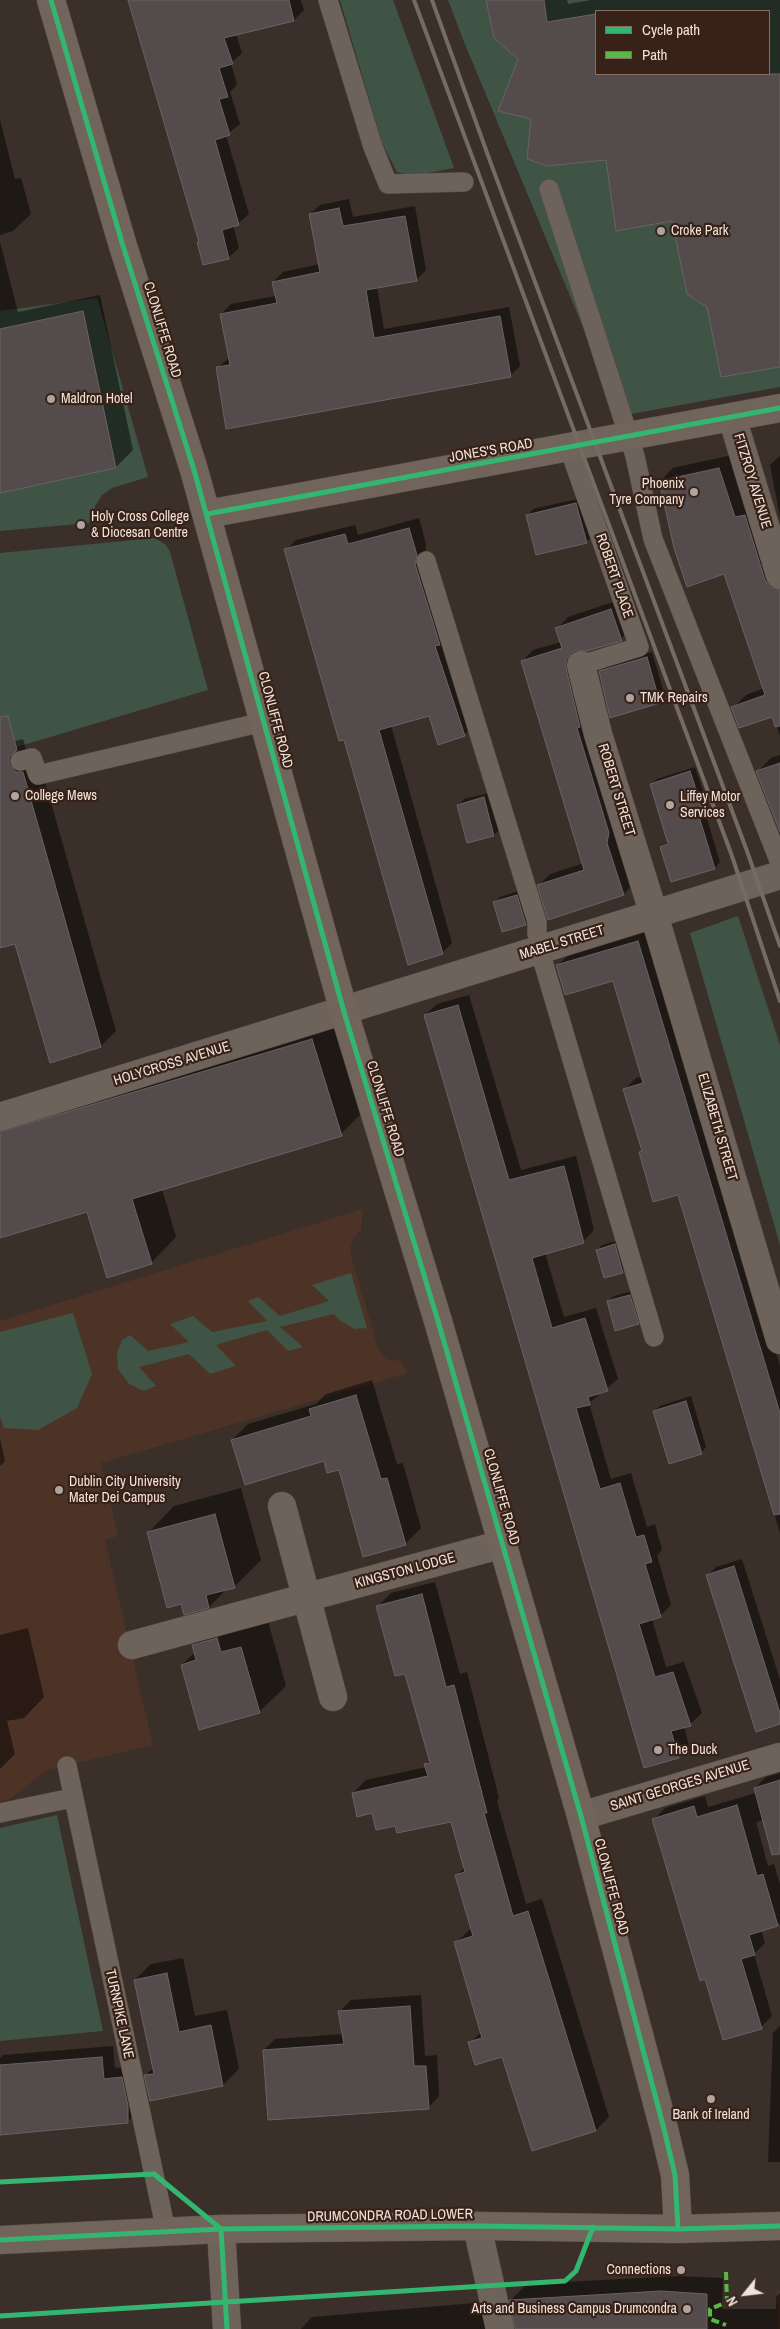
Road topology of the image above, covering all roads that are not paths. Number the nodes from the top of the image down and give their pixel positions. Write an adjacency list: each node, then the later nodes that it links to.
1 (51, 0): 9 (main road, CLONLIFFE ROAD)
2 (328, 0): 3 (lane)
3 (464, 182)
4 (549, 190): 7 (lane)
5 (780, 408): 6 (main road, JONES'S ROAD)
6 (732, 417): 7 (main road, JONES'S ROAD); 11 (street, FITZROY AVENUE)
7 (628, 437): 8 (main road, JONES'S ROAD); 15 (lane)
8 (570, 448): 9 (main road, JONES'S ROAD); 12 (lane, ROBERT PLACE)
9 (207, 514): 13 (main road, CLONLIFFE ROAD)
10 (426, 561): 18 (lane)
11 (779, 570)
12 (581, 665): 17 (street, ROBERT STREET)
13 (264, 722): 14 (lane); 19 (main road, CLONLIFFE ROAD)
14 (20, 761)
15 (780, 863)
16 (780, 874): 17 (street, MABEL STREET)
17 (653, 914): 18 (street, MABEL STREET); 22 (street, ELIZABETH STREET)
18 (540, 950): 19 (street, MABEL STREET); 21 (lane)
19 (344, 1012): 20 (street, HOLYCROSS AVENUE); 24 (main road, CLONLIFFE ROAD)
20 (0, 1117)
21 (654, 1337)
22 (780, 1340)
23 (282, 1506): 25 (street)
24 (503, 1544): 25 (street, KINGSTON LODGE); 32 (main road, CLONLIFFE ROAD)
25 (306, 1598): 26 (street, KINGSTON LODGE); 27 (street)
26 (132, 1645)
27 (333, 1697)
28 (780, 1757): 32 (street, SAINT GEORGES AVENUE)
29 (67, 1766): 30 (lane, TURNPIKE LANE)
30 (72, 1798): 31 (lane); 37 (lane, TURNPIKE LANE)
31 (0, 1813)
32 (581, 1816): 36 (main road, CLONLIFFE ROAD)
33 (477, 2226): 35 (main road, DRUMCONDRA ROAD LOWER); 36 (main road, DRUMCONDRA ROAD LOWER); 40 (street)
34 (780, 2226): 36 (main road, DRUMCONDRA ROAD LOWER)
35 (221, 2229): 37 (main road, DRUMCONDRA ROAD LOWER); 39 (street)
36 (678, 2229)
37 (166, 2231): 38 (main road, DRUMCONDRA ROAD LOWER)
38 (0, 2240)
39 (227, 2329)
40 (500, 2329)

